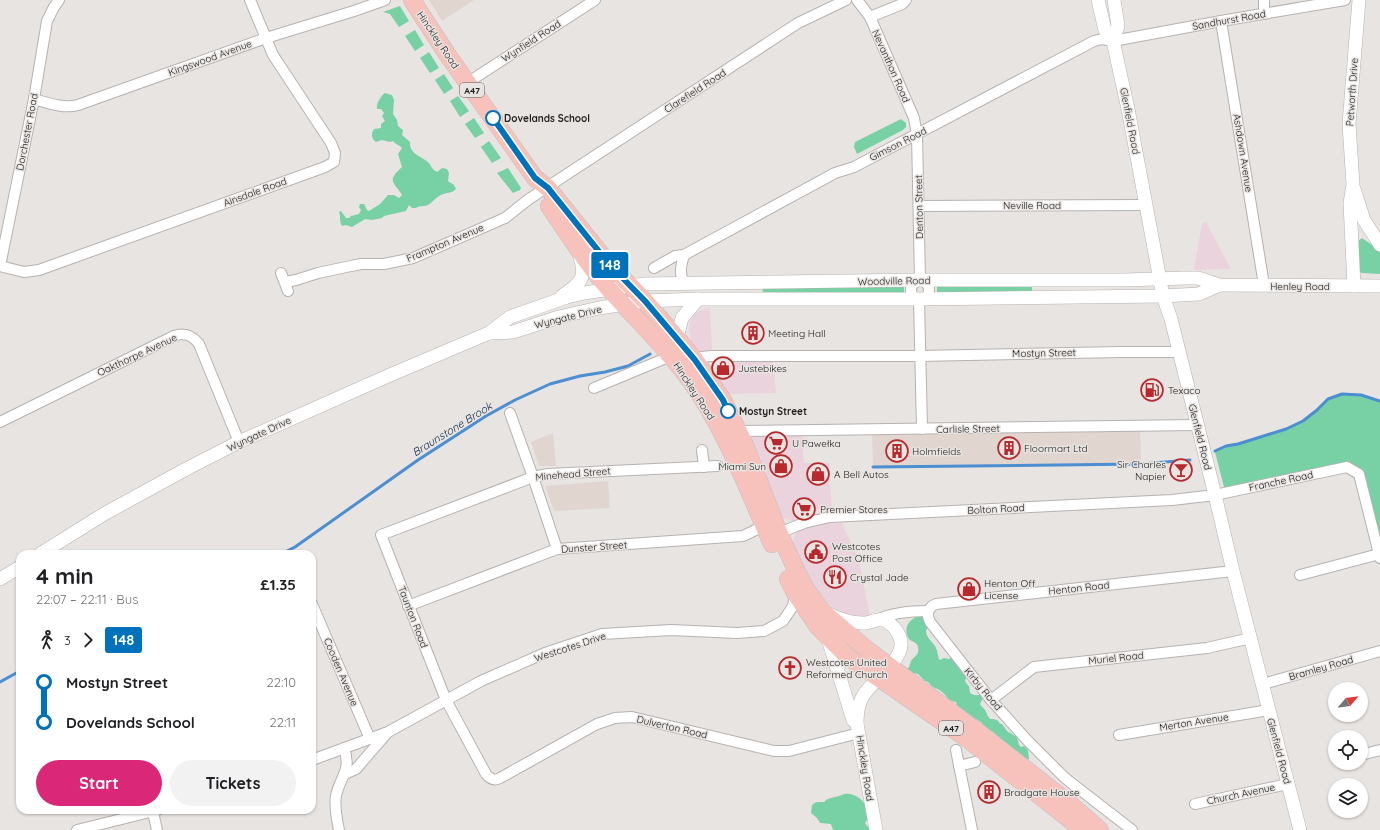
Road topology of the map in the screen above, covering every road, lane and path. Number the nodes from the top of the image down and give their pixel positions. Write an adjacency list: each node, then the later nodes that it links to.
1 (59, 0): 20 (street, Dorchester Road)
2 (250, 0): 17 (street, Ainsdale Road)
3 (385, 0): 17 (street, Kingswood Avenue)
4 (412, 0): 19 (main road, Hinckley Road / A47)
5 (595, 0): 19 (street, Wynfield Road)
6 (846, 0): 23 (street, Clarefield Road)
7 (858, 0): 15 (street, Nevanthon Road)
8 (906, 0): 15 (street)
9 (1098, 0): 18 (street, Glenfield Road)
10 (1114, 0): 18 (street, Glenfield Road)
11 (1264, 0): 14 (street)
12 (1345, 0): 14 (street, Sandhurst Road)
13 (1359, 0): 22 (street, Petworth Drive)
14 (1264, 14): 16 (street, Sandhurst Road)
15 (870, 17): 21 (street, Nevanthon Road)
16 (1222, 21): 18 (street, Sandhurst Road); 39 (street, Ashdown Avenue)
17 (266, 38): 20 (street, Kingswood Avenue); 31 (street, Ainsdale Road)
18 (1113, 41): 21 (street, Gimson Road); 24 (street, Glenfield Road)
19 (467, 83): 23 (main road, Hinckley Road / A47)
20 (34, 99): 31 (street, Dorchester Road)
21 (917, 135): 25 (street, Denton Street); 30 (street, Gimson Road)
22 (1353, 185): 26 (street, Petworth Drive); 27 (street, Petworth Drive)
23 (541, 186): 29 (main road, Hinckley Road / A47); 36 (street, Frampton Avenue); 40 (main road, Hinckley Road / A47)
24 (1145, 205): 25 (street, Neville Road); 33 (street, Glenfield Road)
25 (919, 206): 34 (street, Denton Street)
26 (1370, 231): 27 (street); 28 (street, Petworth Drive)
27 (1351, 234): 41 (street, Petworth Drive)
28 (1380, 245)
29 (577, 246): 43 (main road, Hinckley Road / A47); 49 (street)
30 (684, 255): 32 (street, Gimson Road); 37 (street)
31 (0, 266)
32 (654, 268)
33 (1159, 278): 35 (street, Woodville Road); 38 (street, Henley Road); 44 (street, Glenfield Road)
34 (920, 280): 35 (street, Woodville Road); 37 (street, Woodville Road); 47 (street, Denton Street)
35 (1040, 280): 45 (street)
36 (285, 282)
37 (684, 284): 40 (street, Woodville Road)
38 (1219, 285): 39 (street, Henley Road); 44 (street, Henley Road)
39 (1264, 285): 41 (street, Henley Road)
40 (629, 286): 43 (street, Wyngate Drive); 48 (main road, Hinckley Road / A47)
41 (1354, 286): 42 (street, Henley Road)
42 (1380, 286)
43 (609, 289): 49 (street, Wyngate Drive); 50 (main road, Hinckley Road / A47)
44 (1163, 296): 45 (street, Woodville Road); 53 (street, Glenfield Road)
45 (1039, 298): 47 (street, Woodville Road)
46 (698, 299): 47 (street, Woodville Road); 48 (street, Woodville Road); 52 (street)
47 (919, 299): 55 (street)
48 (645, 301): 50 (street, Woodville Road); 52 (main road, Hinckley Road / A47)
49 (552, 302): 51 (street, Wyngate Drive)
50 (624, 304): 51 (street, Wyngate Drive); 54 (main road, Hinckley Road / A47)
51 (489, 333): 63 (street, Wyngate Drive)
52 (677, 338): 56 (main road, Hinckley Road / A47)
53 (1179, 352): 55 (street, Mostyn Street); 60 (street, Glenfield Road)
54 (671, 356): 57 (street); 69 (main road, Hinckley Road / A47)
55 (920, 356): 56 (street, Mostyn Street); 61 (street)
56 (695, 360): 62 (main road, Hinckley Road / A47)
57 (594, 388)
58 (510, 413): 67 (street)
59 (0, 422): 63 (street, Oakthorpe Avenue)
60 (1197, 425): 61 (street, Carlisle Street); 68 (street, Glenfield Road)
61 (922, 429): 62 (street, Carlisle Street)
62 (738, 431): 69 (main road, Hinckley Road / A47)
63 (239, 442): 72 (street, Wyngate Drive)
64 (702, 450): 66 (street)
65 (718, 466): 66 (street, Minehead Street)
66 (704, 467): 67 (street, Minehead Street)
67 (534, 477): 70 (street, Minehead Street); 71 (street)
68 (1215, 495): 69 (street, Bolton Road); 73 (street, Franche Road); 75 (street, Glenfield Road)
69 (772, 530): 71 (street, Dunster Street); 78 (main road, Hinckley Road / A47); 83 (main road, Hinckley Road / A47)
70 (381, 535): 79 (street, Taunton Road)
71 (557, 549): 79 (street, Dunster Street)
72 (46, 550)
73 (1380, 556): 76 (street)
74 (16, 569): 77 (street)
75 (1233, 571): 80 (street, Henton Road); 84 (street, Glenfield Road)
76 (1300, 575)
77 (0, 579)
78 (795, 593): 83 (main road, Hinckley Road / A47); 88 (street, Westcotes Drive)
79 (408, 606): 88 (street, Taunton Road)
80 (928, 611): 82 (street); 89 (street, Kirby Road)
81 (316, 613): 94 (street, Cooden Avenue)
82 (877, 620): 83 (street); 86 (street)
83 (823, 626): 86 (main road, A47); 86 (main road, A47); 91 (street, Hinckley Road)
84 (1251, 638): 87 (street, Glenfield Road); 89 (street, Muriel Road)
85 (1380, 651): 87 (street, Bramley Road)
86 (884, 672): 91 (street); 112 (main road, A47); 113 (main road, A47)
87 (1263, 684): 90 (street, Glenfield Road)
88 (446, 700): 91 (street, Dulverton Road); 92 (street, Westcotes Drive)
89 (991, 700): 114 (street, Kirby Road)
90 (1269, 710): 93 (street, Merton Avenue); 103 (street, Glenfield Road)
91 (858, 729): 110 (street, Hinckley Road)
92 (388, 732): 94 (street, Westcotes Drive); 102 (street, Westcotes Drive)
93 (1119, 735)
94 (370, 739): 95 (street, Westcotes Drive)
95 (344, 748): 99 (street, Westcotes Drive); 102 (street)
96 (956, 750): 101 (street)
97 (1380, 750): 98 (street)
98 (1368, 753)
99 (316, 758)
100 (975, 762): 101 (street)
101 (959, 766): 111 (street)
102 (345, 774): 109 (street)
103 (1288, 784): 104 (street, Church Avenue); 115 (street, Glenfield Road)
104 (1195, 804)
105 (143, 814): 107 (street)
106 (155, 814): 108 (street)
107 (78, 830)
108 (157, 830)
109 (339, 830)
110 (876, 830)
111 (972, 830)
112 (1083, 830)
113 (1100, 830)
114 (1132, 830)
115 (1300, 830)

